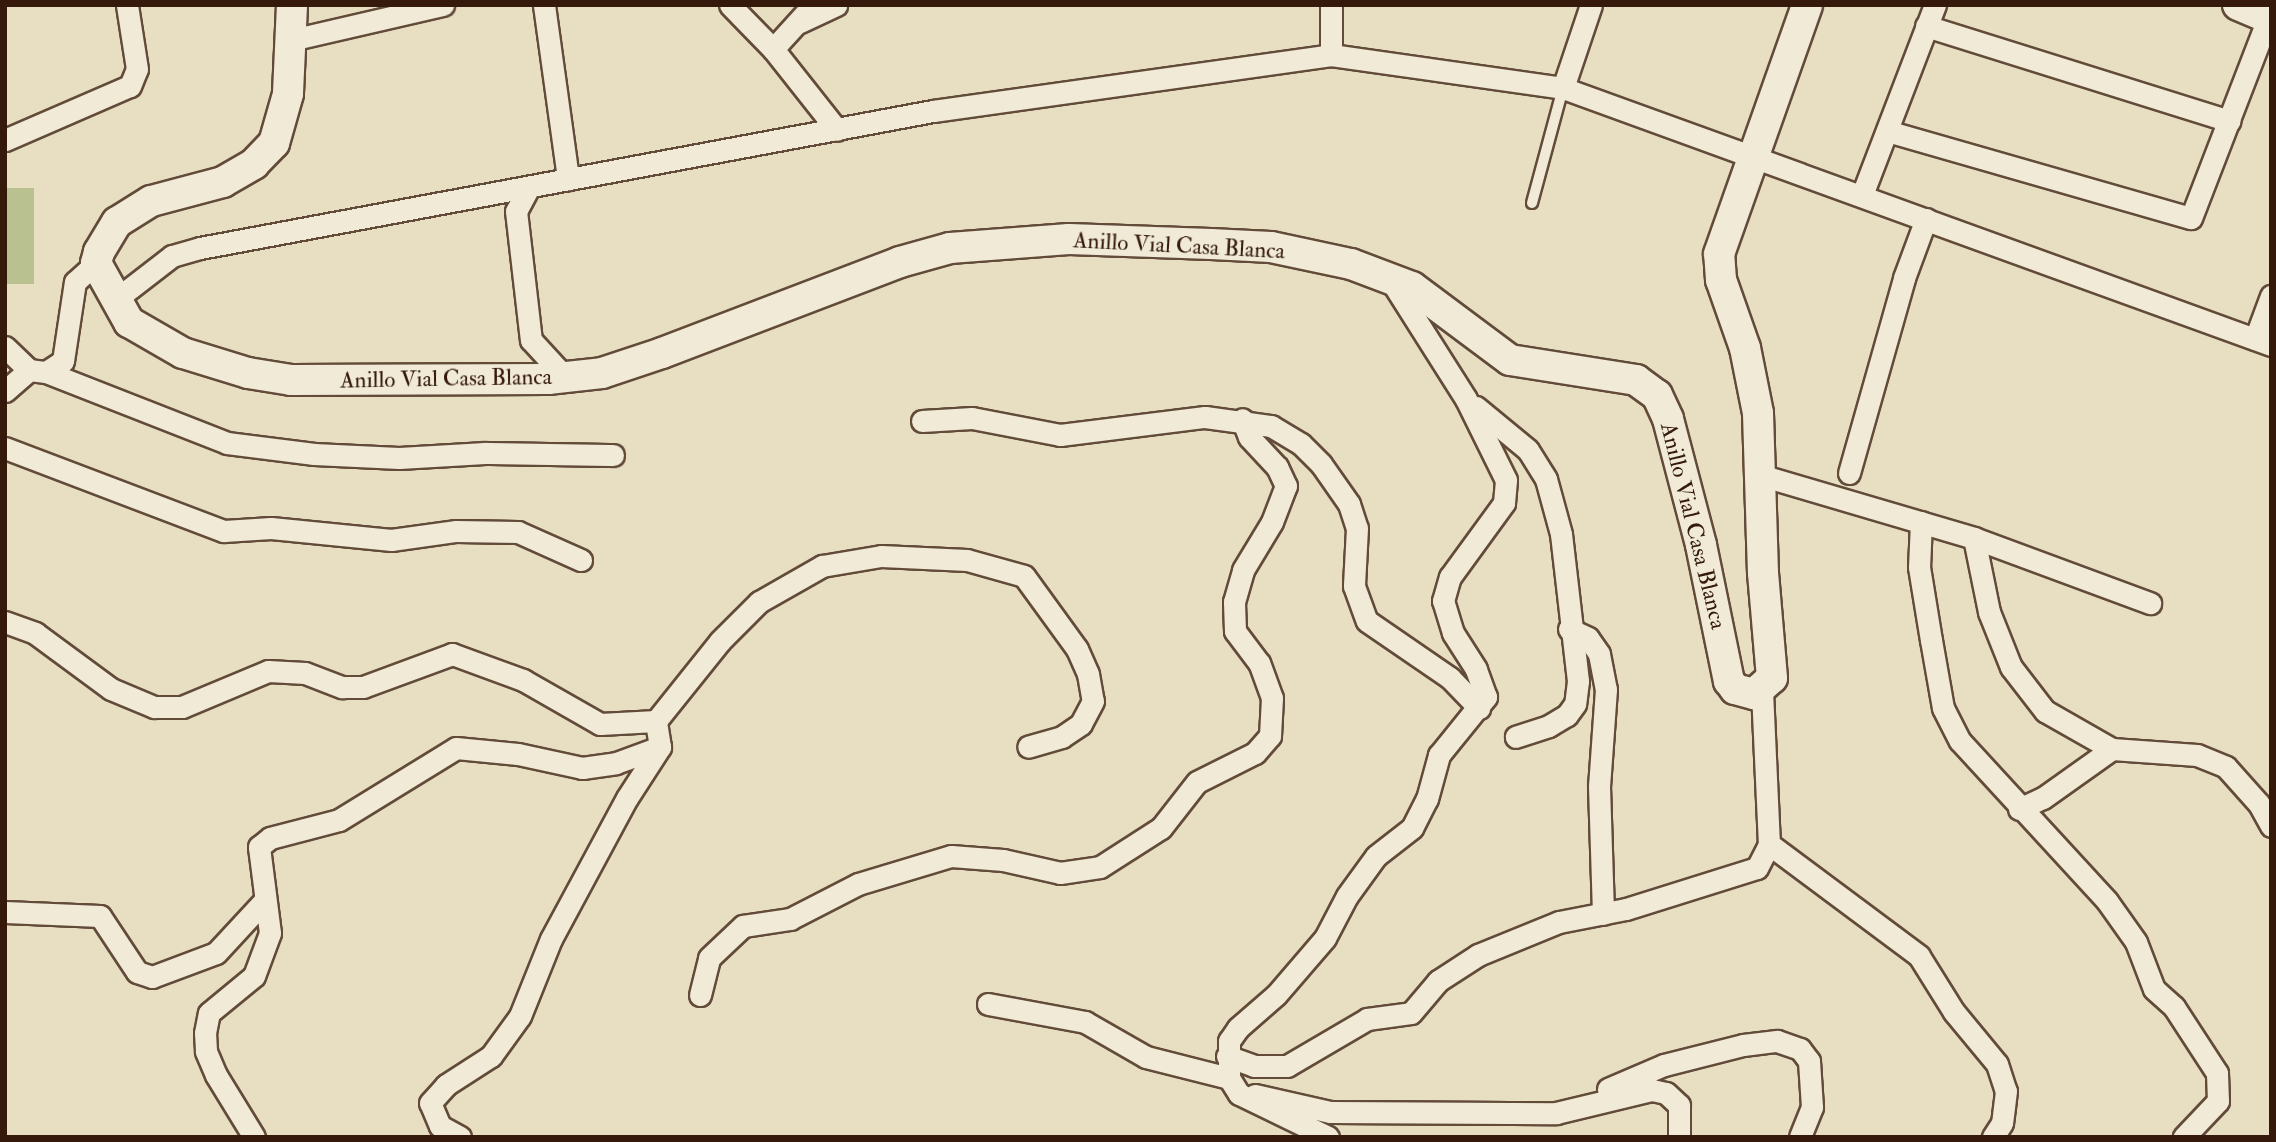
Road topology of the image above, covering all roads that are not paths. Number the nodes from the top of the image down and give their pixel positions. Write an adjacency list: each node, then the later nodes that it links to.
1 (128, 5): 22 (street)
2 (292, 5): 15 (main road)
3 (443, 5): 15 (street)
4 (544, 5): 24 (street)
5 (730, 5): 16 (street)
6 (836, 5): 12 (street)
7 (1331, 5): 17 (street)
8 (1591, 5): 18 (street)
9 (1807, 5): 23 (main road)
10 (1935, 5): 14 (street)
11 (2238, 5): 13 (main road)
12 (806, 14): 16 (street)
13 (2269, 18): 19 (street)
14 (1927, 26): 19 (street); 21 (street)
15 (291, 40): 29 (main road)
16 (772, 49): 20 (street)
17 (1331, 55): 18 (street); 20 (street)
18 (1563, 88): 23 (street); 27 (lane)
19 (2229, 121): 21 (street)
20 (837, 130): 24 (street)
21 (1887, 131): 26 (street)
22 (5, 140)
23 (1754, 155): 26 (street); 44 (main road)
24 (568, 179): 25 (street)
25 (529, 187): 32 (street); 36 (street)
26 (1862, 195): 28 (street)
27 (1532, 203)
28 (1926, 219): 33 (street); 43 (street)
29 (96, 263): 32 (main road, Anillo Vial Casa Blanca); 35 (street)
30 (1388, 276): 36 (main road, Anillo Vial Casa Blanca); 38 (street); 51 (main road, Anillo Vial Casa Blanca)
31 (2271, 296): 33 (street)
32 (115, 300): 36 (main road, Anillo Vial Casa Blanca)
33 (2263, 342)
34 (5, 347): 35 (street)
35 (37, 371): 37 (street); 42 (street)
36 (565, 377)
37 (5, 391)
38 (1466, 399): 50 (street); 52 (street)
39 (1242, 419): 40 (street); 52 (street); 64 (street)
40 (922, 421)
41 (5, 448): 47 (street)
42 (614, 455)
43 (1849, 473)
44 (1760, 475): 45 (street); 51 (main road)
45 (1921, 522): 46 (street); 58 (street)
46 (1974, 538): 48 (street); 57 (street)
47 (581, 560)
48 (2150, 603)
49 (5, 622): 53 (street)
50 (1569, 629): 54 (street); 63 (street)
51 (1762, 691): 60 (street)
52 (1479, 708): 66 (street)
53 (656, 721): 55 (street); 56 (street)
54 (1516, 737)
55 (660, 747): 61 (street); 70 (street)
56 (1028, 747)
57 (2112, 749): 58 (street); 59 (street)
58 (2019, 809): 75 (street)
59 (2271, 826)
60 (1769, 845): 63 (street); 74 (street)
61 (265, 900): 62 (street); 69 (street)
62 (5, 912)
63 (1603, 914): 66 (street)
64 (700, 995)
65 (988, 1004): 67 (street)
66 (1227, 1056): 67 (street)
67 (1234, 1086): 68 (street); 71 (street)
68 (1587, 1105): 72 (street); 73 (street)
69 (254, 1137)
70 (460, 1137)
71 (1328, 1137)
72 (1679, 1137)
73 (1800, 1137)
74 (1993, 1137)
75 (2184, 1137)

